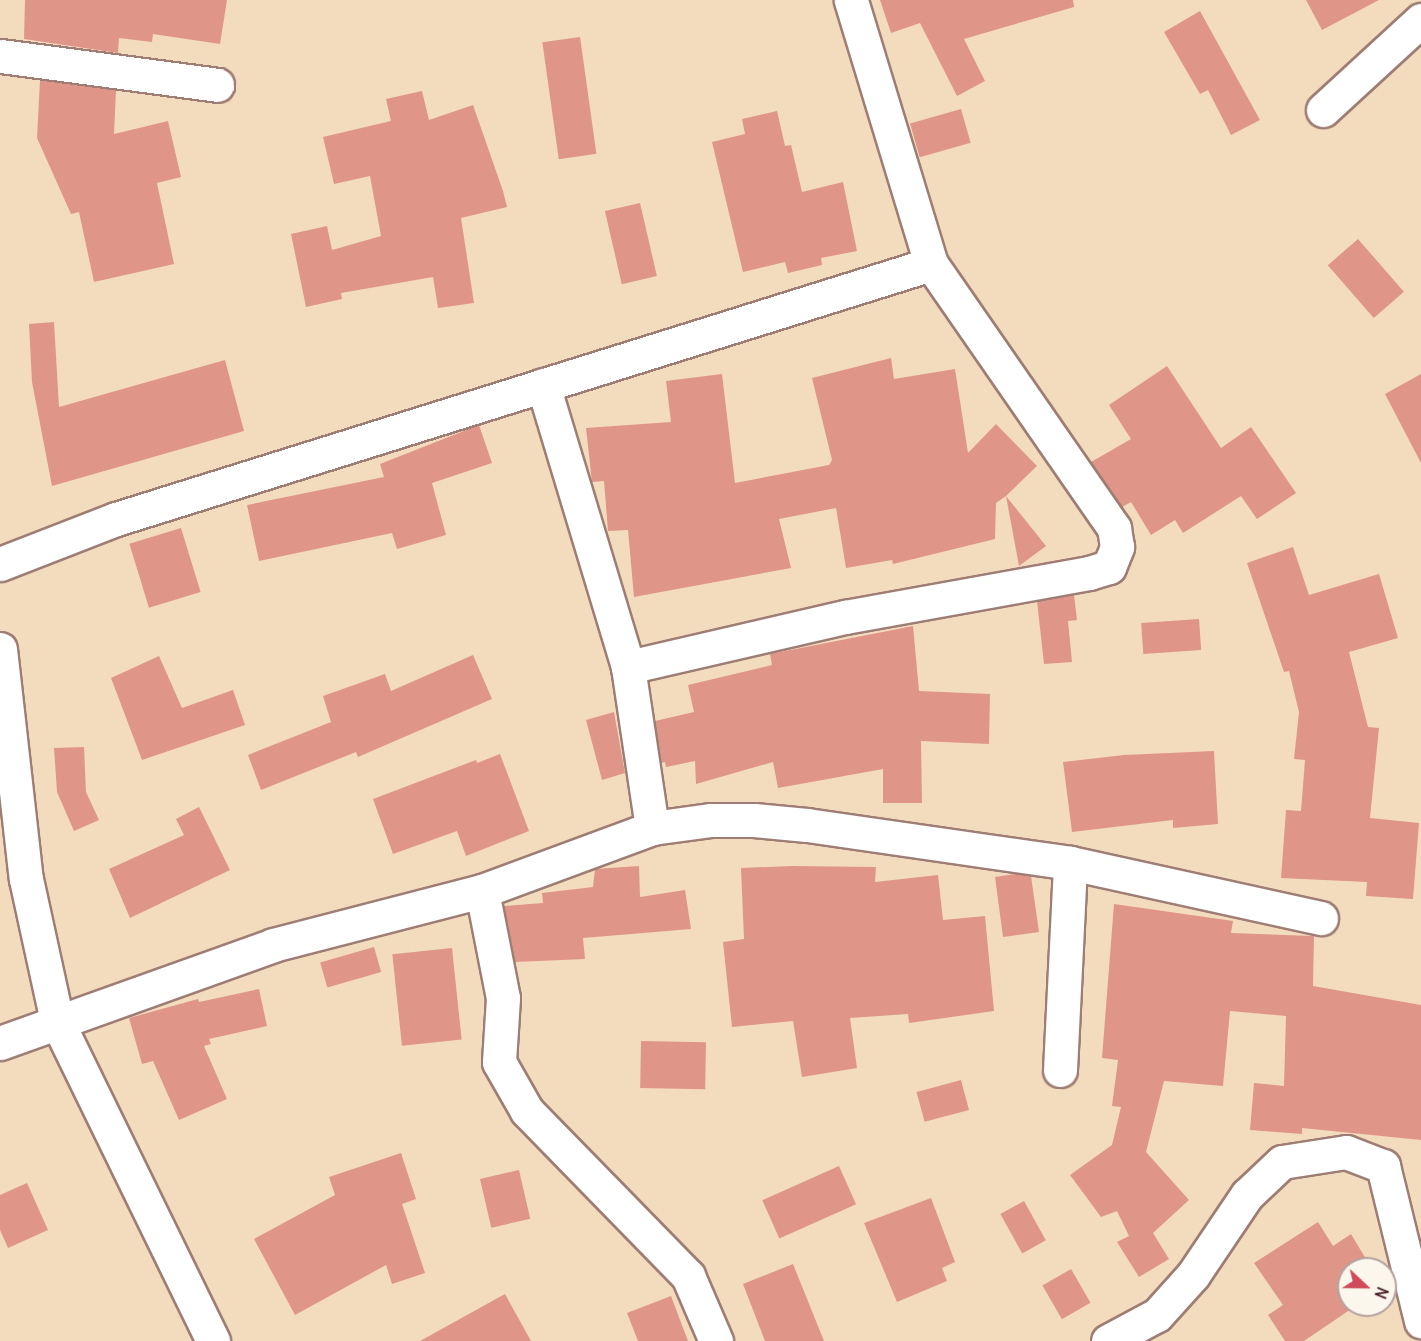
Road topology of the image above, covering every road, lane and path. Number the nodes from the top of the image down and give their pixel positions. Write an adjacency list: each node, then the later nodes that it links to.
1 (851, 0): 8 (street)
2 (1421, 20): 7 (street)
3 (0, 50): 4 (street)
4 (1, 56): 5 (street); 6 (street)
5 (0, 61)
6 (217, 85)
7 (1323, 110)
8 (931, 264): 9 (street); 12 (street)
9 (543, 386): 10 (street); 12 (street)
10 (0, 564)
11 (0, 649): 17 (street)
12 (628, 666): 13 (street)
13 (652, 828): 14 (street); 15 (street)
14 (1070, 864): 16 (street); 19 (street)
15 (482, 891): 17 (street); 22 (street)
16 (1321, 918)
17 (57, 1021): 18 (street); 21 (street)
18 (0, 1043)
19 (1060, 1070)
20 (1421, 1321): 23 (street)
21 (213, 1341)
22 (716, 1341)
23 (1108, 1341)

